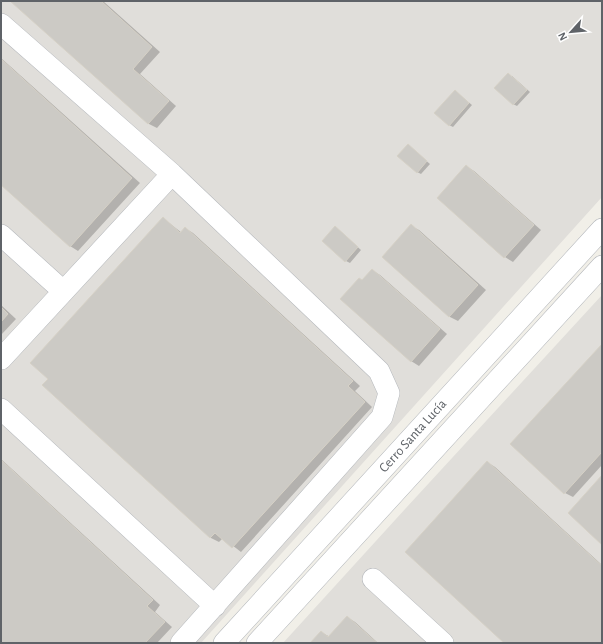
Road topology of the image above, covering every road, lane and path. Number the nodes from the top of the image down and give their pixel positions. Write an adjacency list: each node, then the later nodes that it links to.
1 (1, 24): 2 (street)
2 (172, 174): 6 (street); 10 (street)
3 (602, 229): 12 (street, Cerro Santa Lucía)
4 (1, 235): 6 (street)
5 (602, 266): 13 (street, Cerro Santa Lucía)
6 (63, 291): 7 (street)
7 (1, 359)
8 (1, 409): 10 (street)
9 (373, 579): 14 (street)
10 (215, 606): 11 (street)
11 (181, 643)
12 (224, 643)
13 (257, 643)
14 (442, 643)

